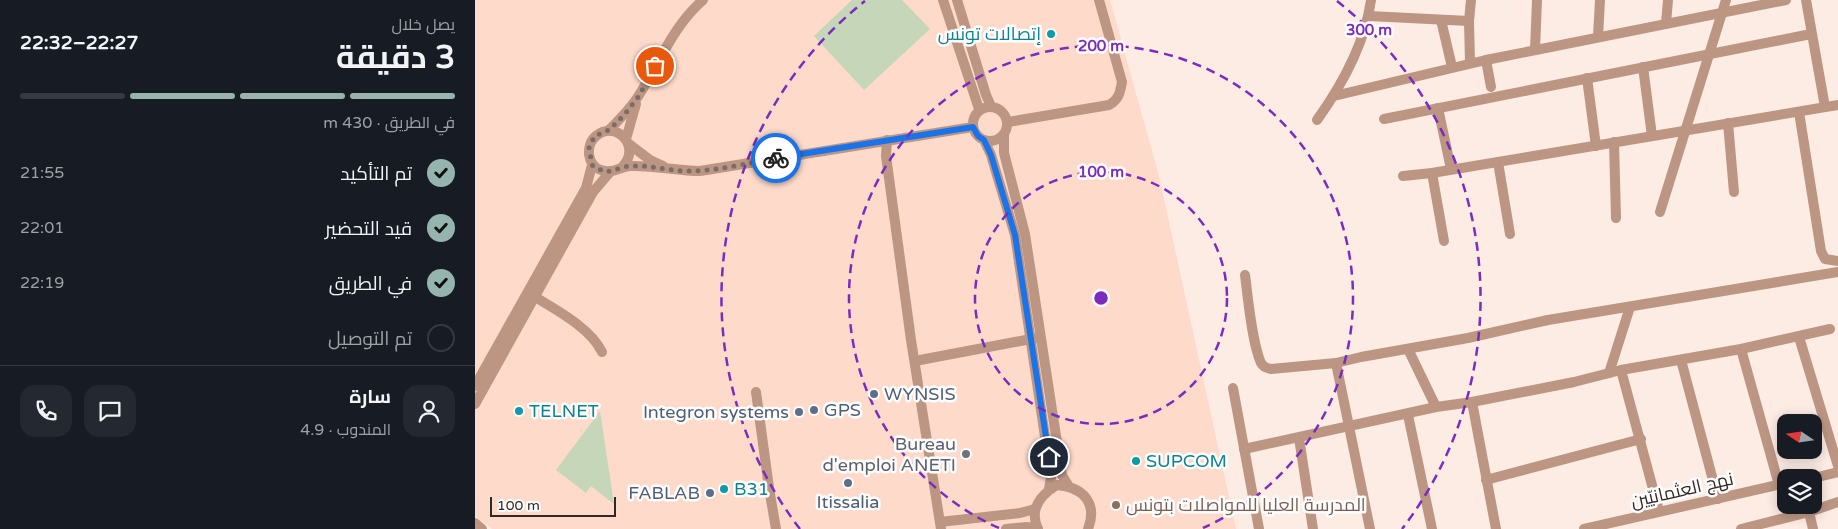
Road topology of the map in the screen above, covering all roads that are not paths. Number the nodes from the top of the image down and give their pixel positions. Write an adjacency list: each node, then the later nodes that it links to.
1 (703, 0): 28 (street)
2 (943, 0): 34 (street)
3 (957, 0): 31 (street)
4 (1099, 0): 38 (street)
5 (1371, 0): 14 (street)
6 (1471, 0): 16 (street)
7 (1537, 0): 20 (street)
8 (1600, 0): 19 (street)
9 (1668, 0): 17 (street)
10 (1726, 0): 13 (street)
11 (1786, 0): 13 (street)
12 (1806, 0): 18 (street)
13 (1722, 12): 17 (street); 21 (street)
14 (1369, 16): 15 (street); 29 (street)
15 (1441, 20): 16 (street); 24 (street)
16 (1469, 21): 23 (street)
17 (1667, 23): 19 (street)
18 (1811, 34): 21 (street); 32 (street)
19 (1598, 37): 20 (street)
20 (1535, 50): 22 (street)
21 (1710, 54): 25 (street); 42 (street)
22 (1486, 60): 23 (street); 27 (street)
23 (1470, 63): 24 (street)
24 (1452, 67): 29 (street)
25 (1643, 67): 26 (street); 44 (street)
26 (1587, 78): 33 (street); 49 (street)
27 (1491, 87)
28 (639, 96): 41 (street); 47 (street)
29 (1334, 96): 37 (street)
30 (1838, 105): 32 (street)
31 (991, 106): 34 (street); 38 (street)
32 (1825, 107): 35 (street)
33 (1438, 108): 36 (street); 54 (street)
34 (979, 110): 40 (street)
35 (1799, 112): 39 (street); 63 (street)
36 (1384, 119)
37 (1317, 120)
38 (1008, 122): 43 (street)
39 (1728, 123): 42 (street); 58 (street)
40 (973, 127): 45 (street); 46 (street)
41 (609, 130): 47 (street); 51 (street)
42 (1685, 131): 44 (street); 59 (street)
43 (1004, 135): 46 (street); 70 (street)
44 (1652, 136): 48 (street)
45 (887, 140): 53 (street); 76 (street)
46 (984, 140): 70 (street)
47 (628, 142): 52 (street); 53 (street)
48 (1614, 142): 49 (street); 60 (street)
49 (1596, 146): 50 (street)
50 (1497, 162): 54 (street); 61 (street)
51 (592, 165): 55 (street); 66 (street)
52 (622, 167): 53 (street); 55 (street)
53 (666, 168)
54 (1451, 170): 56 (street)
55 (610, 172): 66 (street)
56 (1432, 173): 57 (street); 62 (street)
57 (1403, 176)
58 (1735, 192)
59 (1660, 212)
60 (1617, 218)
61 (1510, 234)
62 (1444, 241)
63 (1838, 261)
64 (1838, 272): 67 (street)
65 (1245, 275): 77 (street)
66 (532, 295): 69 (street); 74 (street)
67 (1630, 307): 72 (street); 79 (street)
68 (1830, 329): 71 (street)
69 (509, 337): 80 (street); 84 (street)
70 (1037, 337): 76 (street); 96 (street); 98 (street)
71 (1799, 337): 73 (street); 91 (street)
72 (1408, 348): 77 (street); 85 (street)
73 (1741, 349): 75 (street); 92 (street)
74 (602, 352)
75 (1681, 360): 78 (street); 99 (street)
76 (915, 361): 107 (street)
77 (1336, 363): 87 (street)
78 (1621, 370): 79 (street); 89 (street)
79 (1609, 373): 83 (street)
80 (475, 386)
81 (1233, 388): 90 (street)
82 (756, 392): 109 (street)
83 (1472, 402): 85 (street); 95 (street)
84 (475, 404)
85 (1436, 408): 86 (street)
86 (1408, 415): 87 (street); 116 (street)
87 (1350, 427): 88 (street); 115 (street)
88 (1299, 438): 90 (street); 114 (street)
89 (1641, 439): 95 (street); 103 (street)
90 (1244, 449): 113 (street)
91 (1838, 466)
92 (1778, 469)
93 (1838, 472): 94 (street)
94 (1822, 476)
95 (1486, 480): 117 (street)
96 (1068, 485): 98 (street); 112 (street)
97 (1777, 485): 99 (street, نهج العثمانيّين)
98 (1049, 489): 102 (street)
99 (1718, 500): 103 (street, نهج العثمانيّين)
100 (1838, 502): 101 (street)
101 (1822, 508)
102 (1035, 509): 107 (street); 111 (street)
103 (1659, 511): 118 (street, نهج العثمانيّين)
104 (1801, 514): 119 (street)
105 (1809, 514): 120 (street)
106 (475, 523): 108 (street)
107 (940, 527)
108 (482, 529)
109 (776, 529)
110 (1006, 529): 111 (street)
111 (1038, 529)
112 (1088, 529)
113 (1259, 529)
114 (1313, 529)
115 (1370, 529)
116 (1432, 529)
117 (1495, 529)
118 (1584, 529)
119 (1741, 529)
120 (1813, 529)

